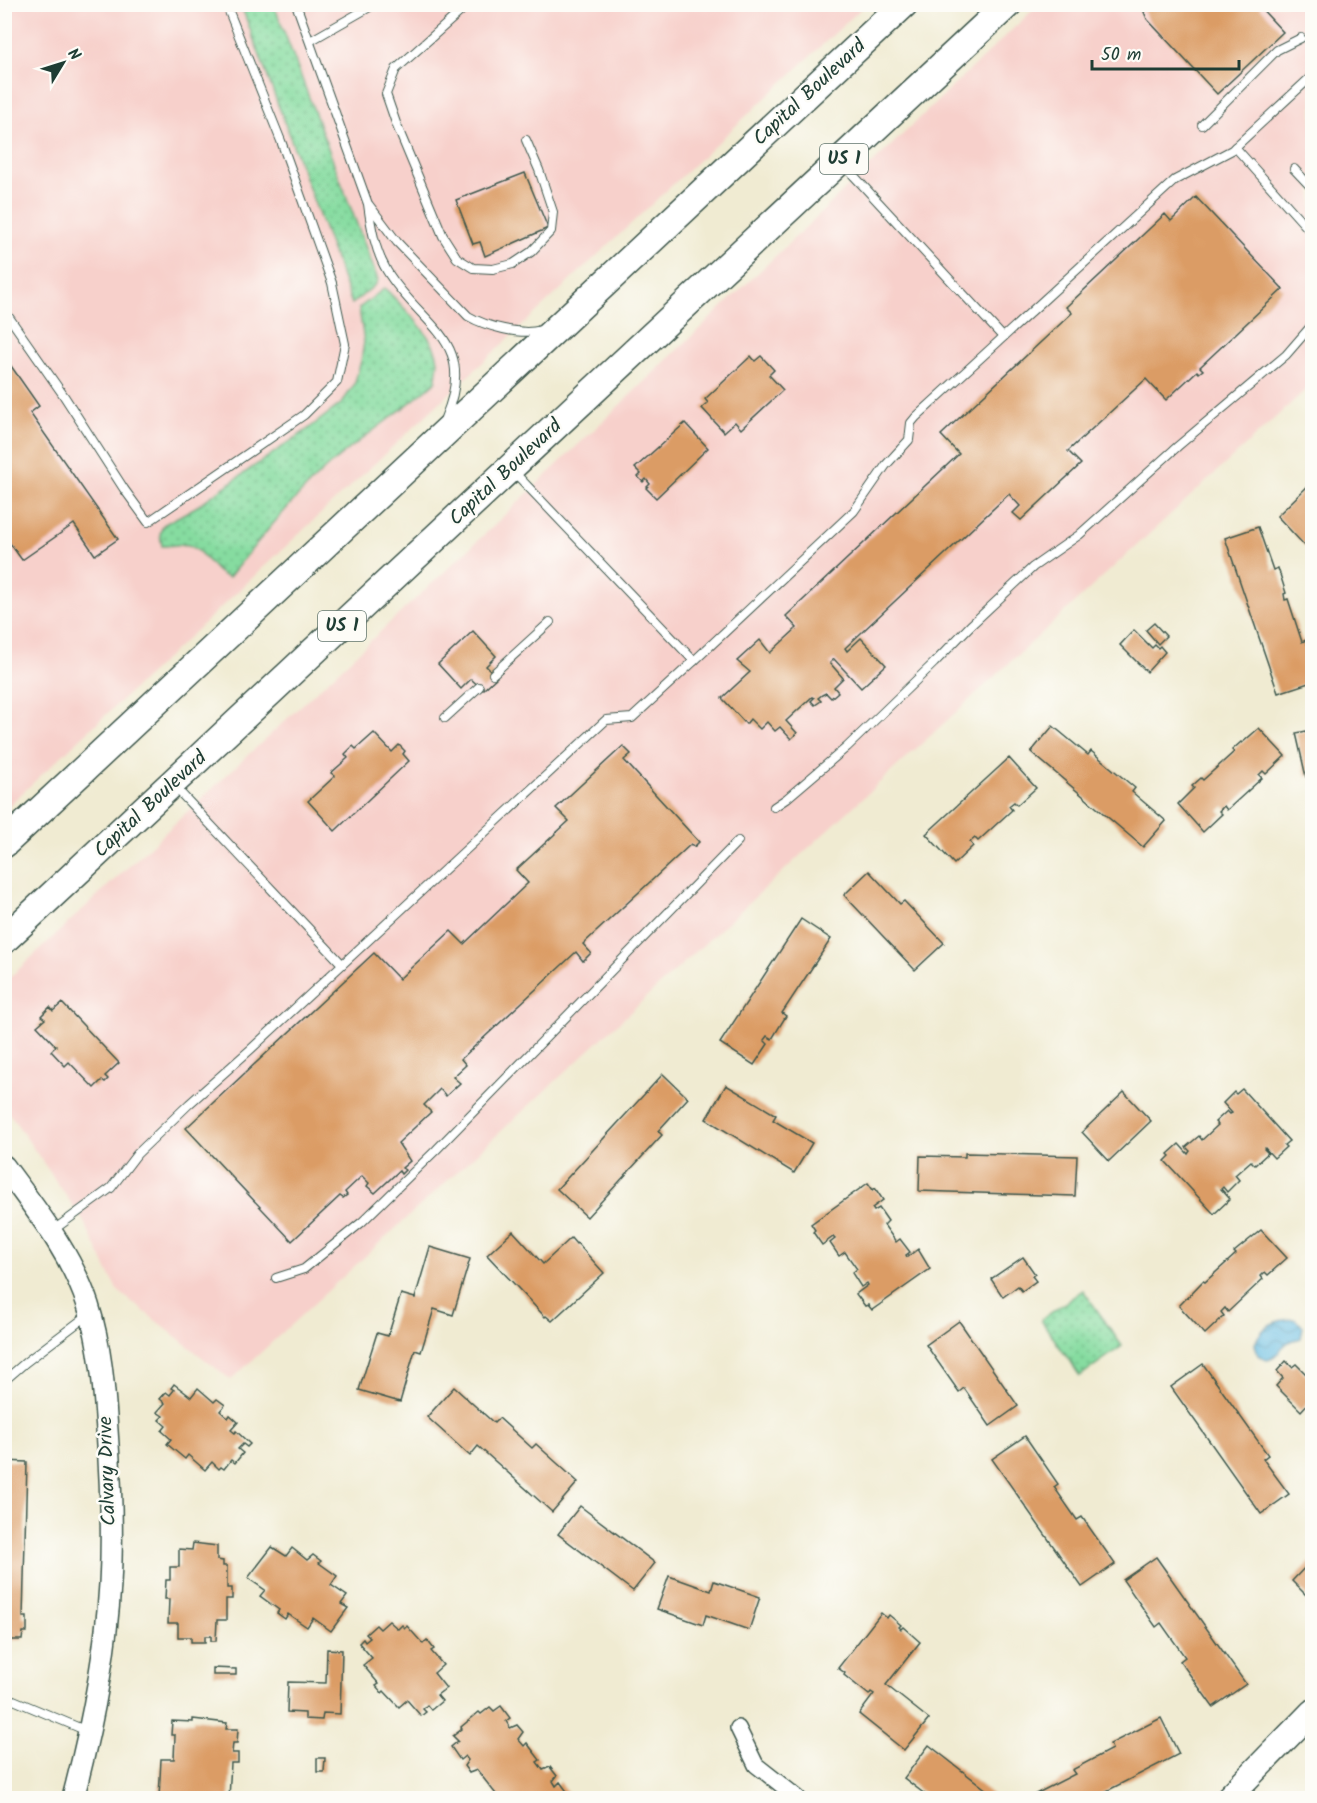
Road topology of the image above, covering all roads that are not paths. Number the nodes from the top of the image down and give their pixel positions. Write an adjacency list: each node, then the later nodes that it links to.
1 (226, 4): 18 (lane)
2 (296, 4): 8 (lane)
3 (375, 4): 8 (lane)
4 (904, 4): 19 (highway, Capital Boulevard)
5 (1008, 4): 13 (highway, Capital Boulevard / US 1)
6 (461, 11): 11 (lane)
7 (1301, 38): 10 (lane)
8 (310, 42): 16 (lane)
9 (1312, 75): 12 (lane)
10 (1202, 125)
11 (526, 140)
12 (1235, 147): 17 (lane); 21 (lane)
13 (841, 162): 21 (lane); 23 (highway, Capital Boulevard / US 1)
14 (1294, 169): 15 (lane)
15 (1312, 188)
16 (368, 204): 19 (lane); 22 (lane)
17 (1312, 233)
18 (4, 310)
19 (564, 323): 22 (highway, Capital Boulevard)
20 (1312, 325): 30 (lane)
21 (1003, 337): 25 (lane)
22 (434, 444): 32 (highway, Capital Boulevard)
23 (511, 468): 25 (lane); 29 (highway, Capital Boulevard / US 1)
24 (550, 622): 26 (lane)
25 (694, 661): 34 (lane)
26 (493, 674)
27 (479, 687): 28 (lane)
28 (446, 718)
29 (172, 784): 33 (highway, Capital Boulevard / US 1); 34 (lane)
30 (774, 807)
31 (738, 841): 37 (lane)
32 (4, 844)
33 (4, 940)
34 (342, 964): 36 (lane)
35 (4, 1166): 36 (street, Calvary Drive)
36 (51, 1231): 38 (street, Calvary Drive)
37 (276, 1278)
38 (90, 1313): 39 (lane); 43 (street, Calvary Drive)
39 (4, 1381)
40 (4, 1696): 43 (lane)
41 (1312, 1712): 46 (main road)
42 (738, 1728): 45 (street)
43 (88, 1732): 44 (street, Calvary Drive)
44 (73, 1798)
45 (798, 1798)
46 (1228, 1798)

